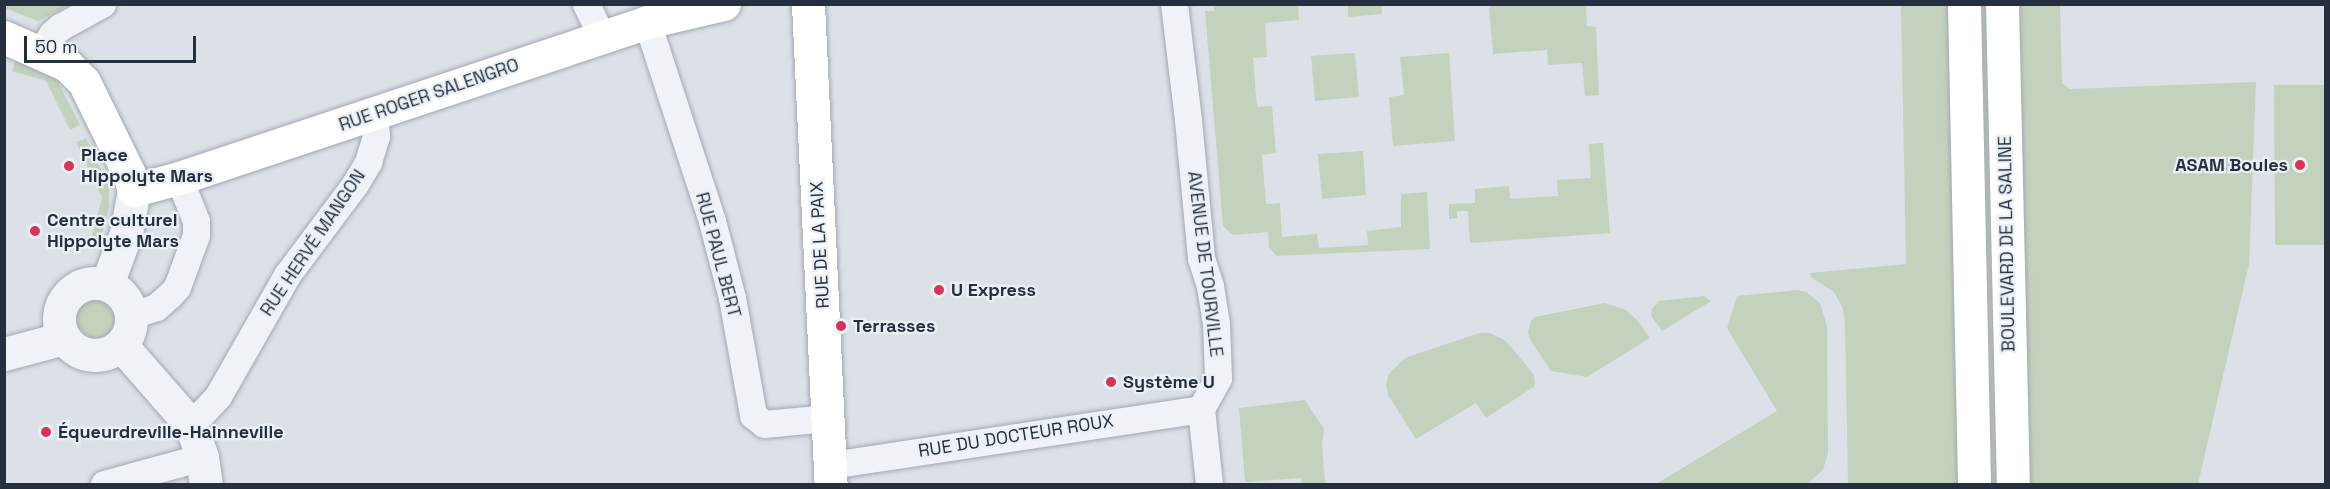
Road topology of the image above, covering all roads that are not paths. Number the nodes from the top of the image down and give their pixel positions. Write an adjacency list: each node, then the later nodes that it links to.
1 (102, 4): 11 (street)
2 (586, 4): 10 (street)
3 (724, 4): 8 (main road, RUE ROGER SALENGRO)
4 (808, 4): 20 (main road, RUE DE LA PAIX)
5 (1174, 4): 19 (street, AVENUE DE TOURVILLE)
6 (1964, 4): 26 (main road, BOULEVARD DE LA SALINE)
7 (2002, 4): 27 (main road, BOULEVARD DE LA SALINE)
8 (647, 22): 10 (main road, RUE ROGER SALENGRO); 20 (street, RUE PAUL BERT)
9 (4, 37): 11 (main road)
10 (602, 37): 12 (main road, RUE ROGER SALENGRO)
11 (41, 52): 14 (main road)
12 (374, 114): 13 (main road, RUE ROGER SALENGRO); 21 (street, RUE HERVÉ MANGON)
13 (179, 178): 14 (main road, RUE ROGER SALENGRO); 16 (street)
14 (134, 190): 15 (street)
15 (107, 284): 16 (street); 17 (street)
16 (126, 330): 17 (street); 21 (street)
17 (64, 338): 18 (street)
18 (4, 354)
19 (1201, 409): 23 (street, RUE DU DOCTEUR ROUX); 25 (street)
20 (828, 418): 23 (main road, RUE DE LA PAIX)
21 (191, 425): 22 (street)
22 (204, 471): 24 (street)
23 (831, 475)
24 (104, 484)
25 (1209, 484)
26 (1974, 484)
27 (2013, 484)

